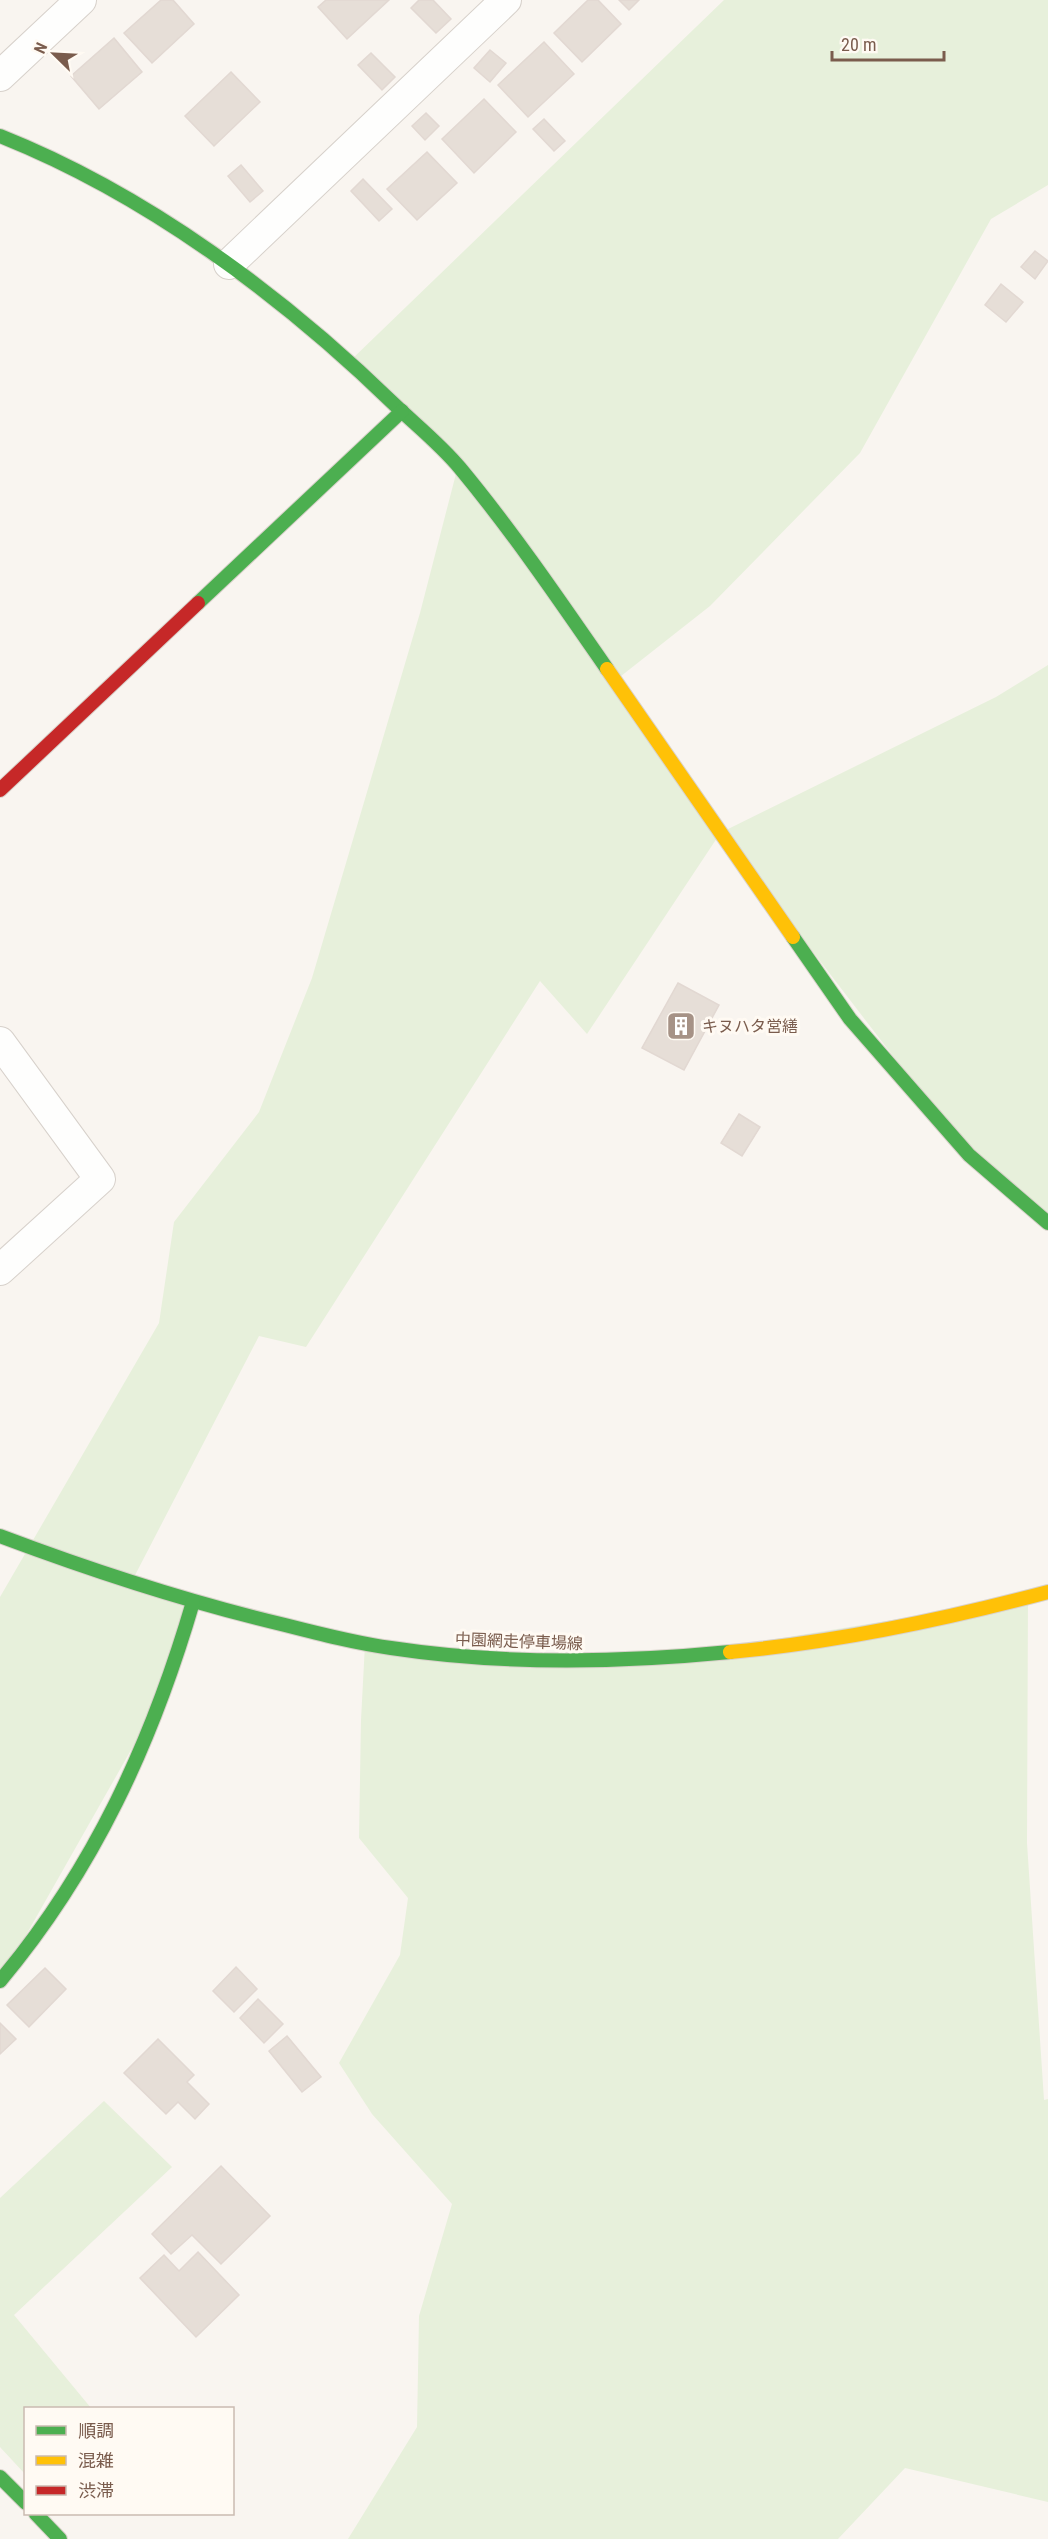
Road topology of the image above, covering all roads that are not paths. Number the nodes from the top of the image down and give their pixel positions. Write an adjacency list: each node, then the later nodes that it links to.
1 (81, 0): 3 (street)
2 (506, 0): 5 (street)
3 (0, 76)
4 (0, 136): 5 (street)
5 (229, 264): 6 (street)
6 (402, 411): 7 (street); 9 (street)
7 (0, 790)
8 (0, 1042): 10 (street)
9 (1048, 1223)
10 (0, 1270)
11 (0, 1536): 13 (street, 中園網走停車場線)
12 (1048, 1592): 13 (street, 中園網走停車場線)
13 (193, 1602): 14 (street)
14 (0, 1982)
15 (0, 2477): 16 (street)
16 (24, 2501)
17 (37, 2515): 18 (street)
18 (60, 2539)

